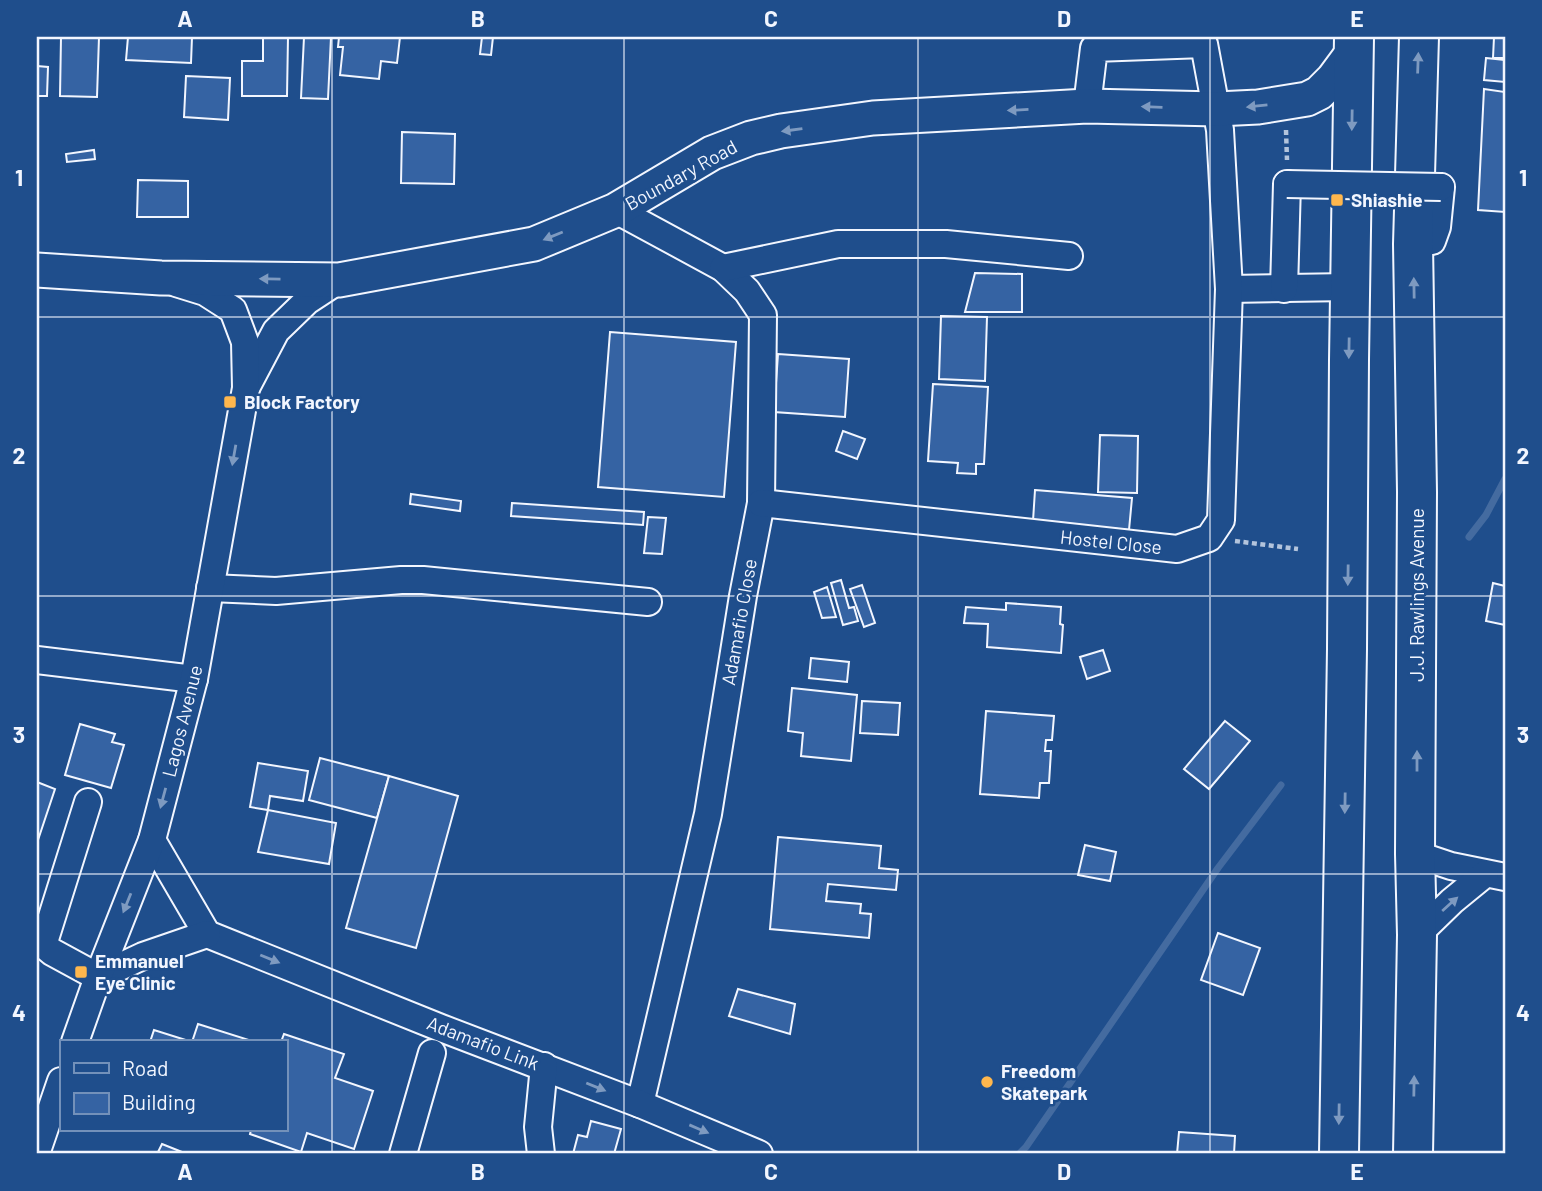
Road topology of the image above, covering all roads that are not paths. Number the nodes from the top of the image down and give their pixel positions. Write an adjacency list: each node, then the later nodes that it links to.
1 (1419, 37): 6 (highway, J.J. Rawlings Avenue, one-way to 1)
2 (1354, 44): 4 (main road, Boundary Road, one-way to 4); 12 (highway, one-way to 12)
3 (1087, 106): 4 (main road, Boundary Road, one-way to 3); 4 (street); 5 (main road, Boundary Road, one-way to 5)
4 (1217, 109): 13 (street)
5 (617, 210): 8 (street, Adamafio Close); 11 (main road, Boundary Road, one-way to 11)
6 (1413, 244): 14 (street, bridge); 23 (highway, J.J. Rawlings Avenue, one-way to 6)
7 (1069, 256): 8 (street)
8 (723, 268): 16 (street, Adamafio Close)
9 (37, 270): 10 (main road, Boundary Road)
10 (161, 278): 11 (main road, Boundary Road, one-way to 10); 15 (street, Lagos Avenue)
11 (339, 280): 15 (street, Lagos Avenue)
12 (1350, 287): 14 (street); 37 (highway, one-way to 37)
13 (1229, 289): 14 (street); 16 (street, Hostel Close)
14 (1284, 289)
15 (246, 388): 17 (street, Lagos Avenue, one-way to 17)
16 (761, 503): 32 (street, Adamafio Close)
17 (210, 588): 18 (street); 20 (street, Lagos Avenue)
18 (648, 602)
19 (37, 660): 20 (street)
20 (194, 679): 22 (street, Lagos Avenue, one-way to 22)
21 (88, 802): 27 (street)
22 (152, 840): 25 (street); 27 (street, Lagos Avenue, one-way to 27)
23 (1415, 854): 24 (street); 26 (highway, J.J. Rawlings Avenue)
24 (1495, 876): 26 (street, one-way to 24)
25 (207, 933): 27 (street); 30 (street, Adamafio Link, one-way to 30)
26 (1417, 935): 38 (highway, J.J. Rawlings Avenue, one-way to 26)
27 (98, 977): 28 (street, Lagos Avenue)
28 (76, 1040)
29 (432, 1053): 34 (street)
30 (544, 1066): 32 (street, Adamafio Link, one-way to 32); 35 (street)
31 (60, 1085): 33 (street)
32 (640, 1104): 36 (street, Adamafio Link, one-way to 36)
33 (37, 1151)
34 (403, 1154)
35 (541, 1154)
36 (759, 1154)
37 (1339, 1154)
38 (1413, 1154)

